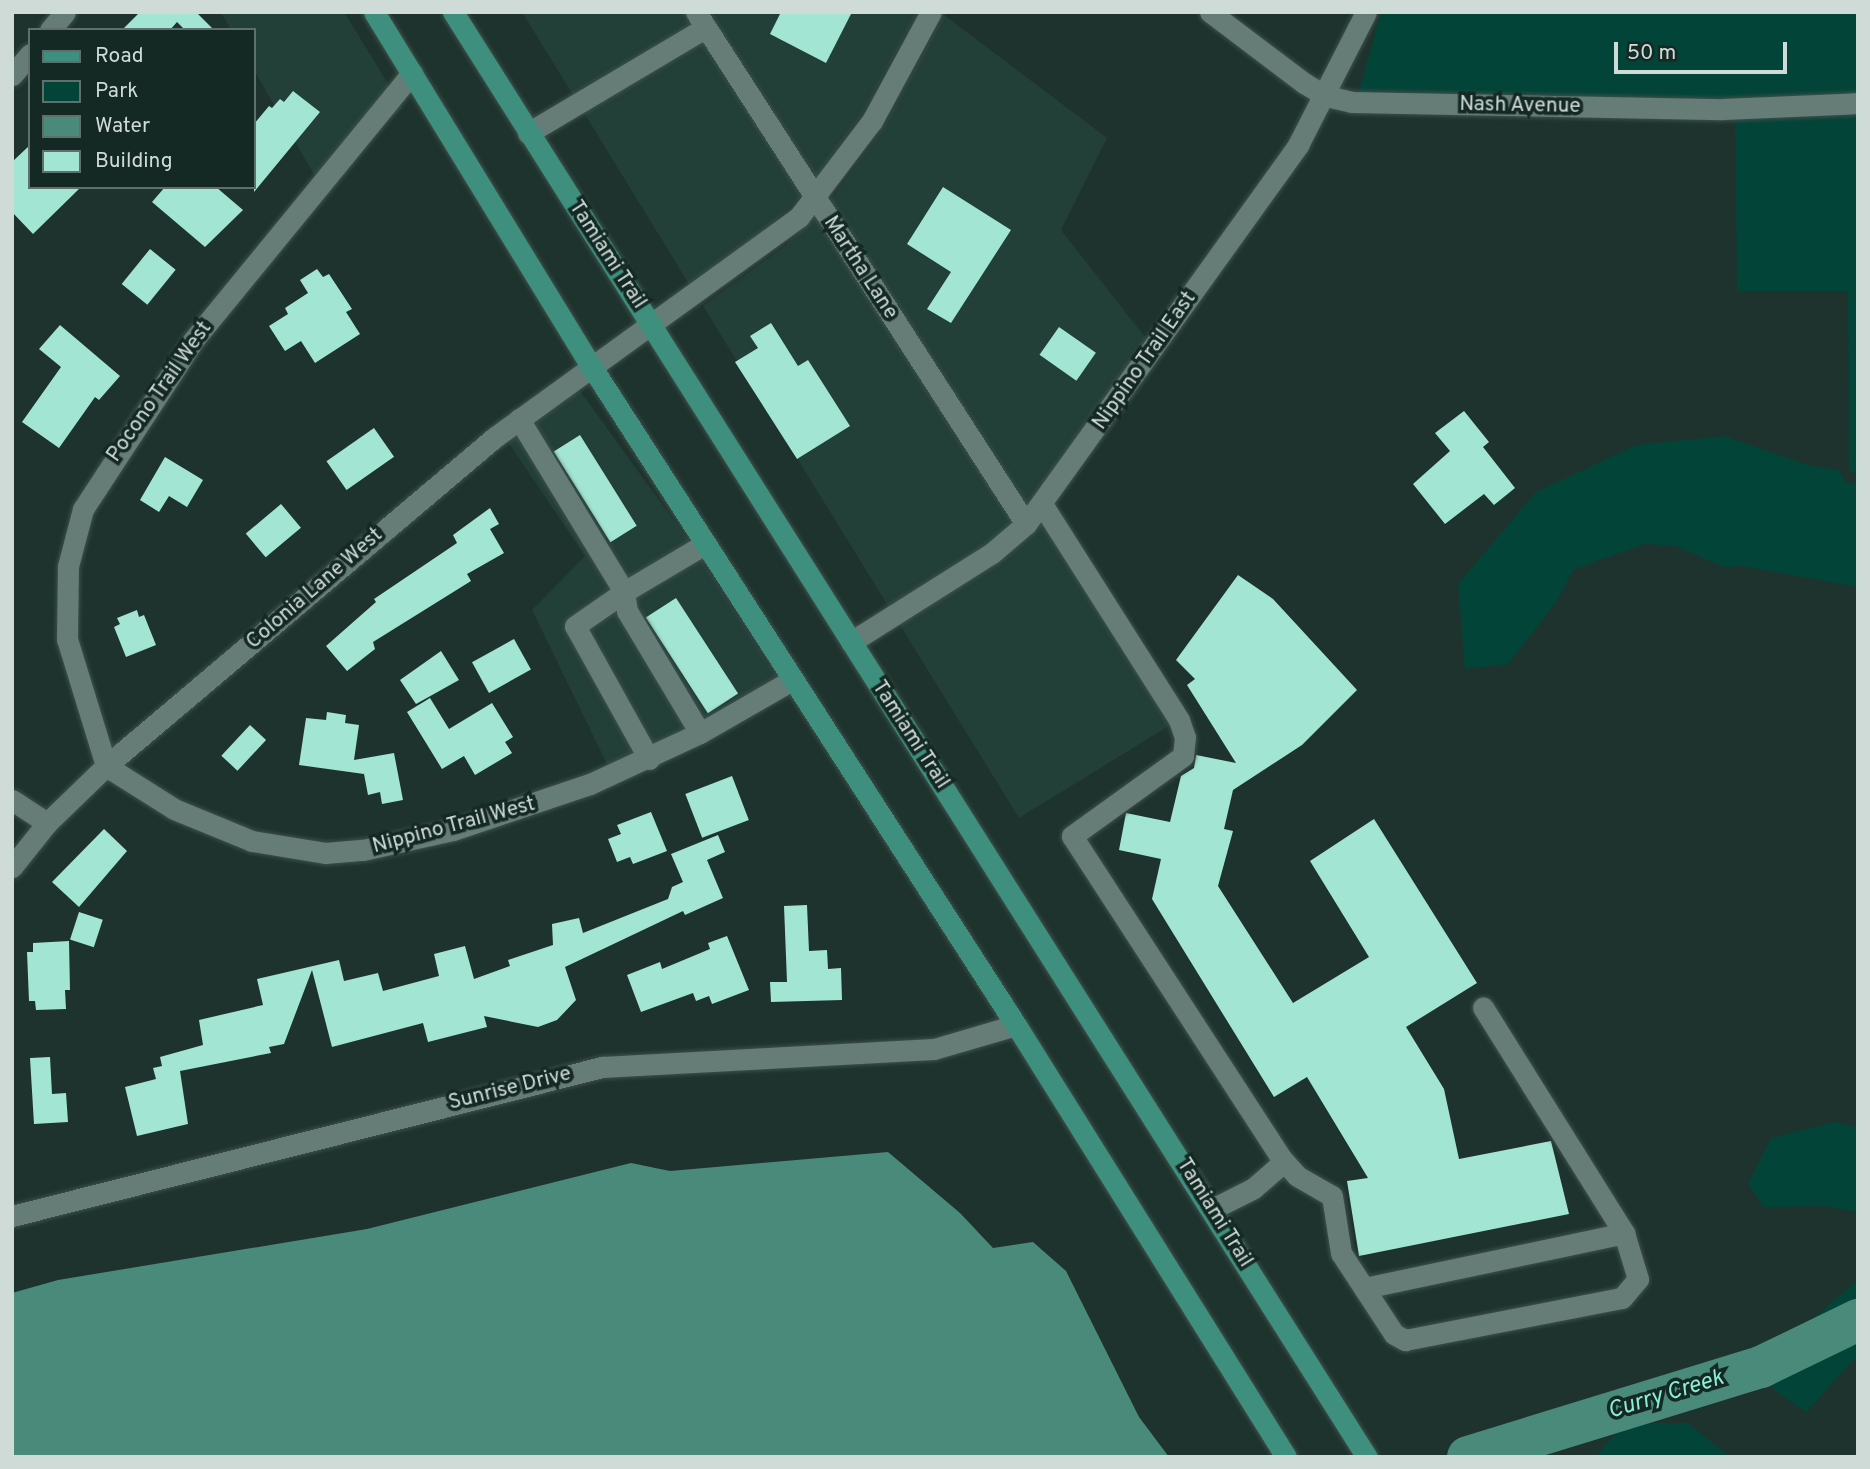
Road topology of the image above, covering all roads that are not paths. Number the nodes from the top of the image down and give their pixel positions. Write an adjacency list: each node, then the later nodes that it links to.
1 (65, 12): 8 (street)
2 (374, 12): 10 (main road)
3 (932, 12): 15 (street, Colonia Lane West)
4 (1210, 12): 12 (street, Nash Avenue)
5 (1366, 12): 12 (street, Nippino Trail East)
6 (454, 15): 14 (main road, Tamiami Trail)
7 (700, 20): 14 (street); 15 (street, Martha Lane)
8 (52, 28)
9 (28, 56): 11 (street)
10 (412, 73): 17 (main road); 27 (street, Pocono Trail West)
11 (12, 75)
12 (1326, 96): 13 (street, Nash Avenue); 19 (street, Nippino Trail East)
13 (1858, 103)
14 (528, 133): 16 (main road, Tamiami Trail)
15 (816, 200): 16 (street, Colonia Lane West); 20 (street, Martha Lane)
16 (652, 326): 17 (street, Colonia Lane West); 23 (main road, Tamiami Trail)
17 (593, 369): 18 (street, Colonia Lane West); 21 (main road)
18 (519, 419): 22 (street); 27 (street, Colonia Lane West)
19 (1042, 504): 20 (street, Nippino Trail East); 33 (street)
20 (1026, 524): 23 (street, Nippino Trail East)
21 (705, 544): 22 (street); 24 (main road)
22 (624, 593): 25 (street); 26 (street)
23 (850, 642): 34 (main road, Tamiami Trail)
24 (792, 680): 25 (street, Nippino Trail West); 32 (main road)
25 (700, 733): 26 (street, Nippino Trail West)
26 (649, 759): 27 (street, Nippino Trail West)
27 (106, 766): 29 (street, Colonia Lane West)
28 (12, 800): 29 (street)
29 (47, 823): 30 (street, Colonia Lane West)
30 (12, 867)
31 (1483, 1007): 36 (street)
32 (1016, 1025): 35 (street, Sunrise Drive); 38 (main road)
33 (1281, 1158): 34 (street); 37 (street)
34 (1212, 1209): 39 (main road, Tamiami Trail)
35 (12, 1216)
36 (1624, 1233): 37 (street); 37 (street)
37 (1364, 1288)
38 (1282, 1450)
39 (1367, 1457)

